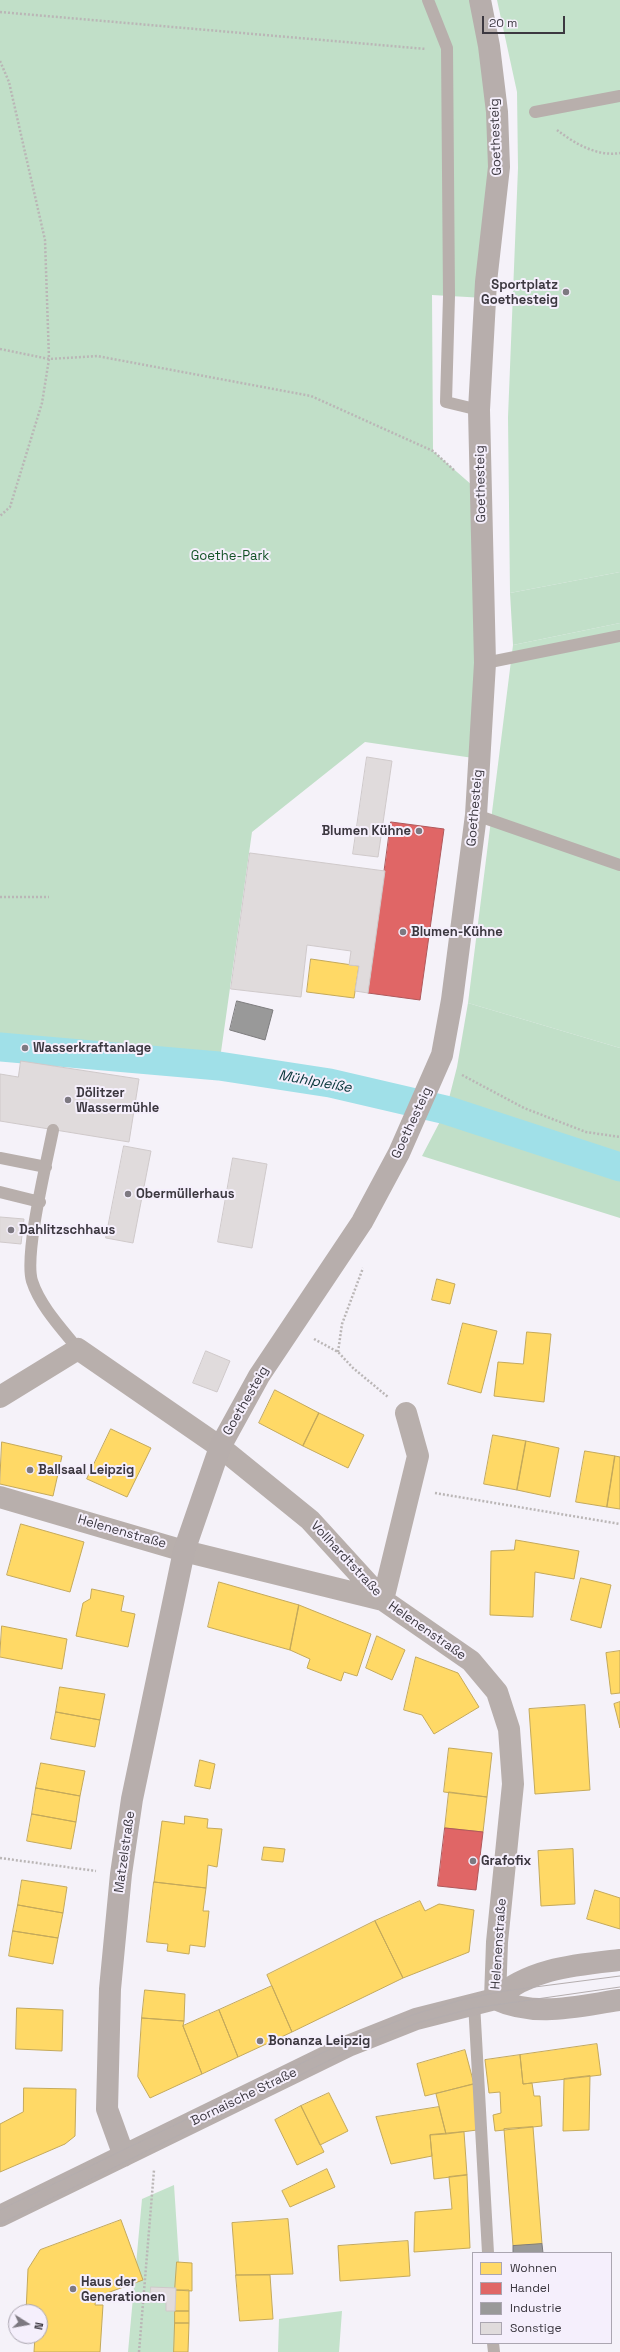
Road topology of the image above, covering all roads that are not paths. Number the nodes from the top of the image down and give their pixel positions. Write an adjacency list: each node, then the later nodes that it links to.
1 (428, 0): 5 (lane)
2 (480, 0): 5 (main road, Goethesteig)
3 (620, 96): 4 (lane)
4 (534, 112)
5 (479, 410): 7 (main road, Goethesteig)
6 (620, 636): 7 (lane)
7 (485, 663): 8 (main road, Goethesteig)
8 (476, 815): 9 (lane); 18 (main road, Goethesteig)
9 (620, 865)
10 (53, 1130): 12 (lane)
11 (0, 1158): 12 (lane)
12 (46, 1167): 14 (lane)
13 (0, 1192): 14 (lane)
14 (40, 1202): 15 (lane)
15 (78, 1349): 16 (street); 18 (street, Vollhardtstraße)
16 (0, 1397)
17 (406, 1413): 21 (street, Vollhardtstraße)
18 (220, 1447): 20 (main road, Goethesteig); 21 (street, Vollhardtstraße)
19 (0, 1497): 20 (street, Helenenstraße)
20 (184, 1551): 21 (street, Helenenstraße); 26 (main road, Matzelstraße)
21 (383, 1600): 23 (street, Helenenstraße)
22 (620, 1960): 23 (main road, Bornaische Straße)
23 (496, 1999): 24 (main road, Bornaische Straße); 25 (main road, Bornaische Straße)
24 (620, 2000)
25 (474, 2003): 26 (main road, Bornaische Straße); 28 (lane)
26 (124, 2156): 27 (main road, Bornaische Straße)
27 (0, 2216)
28 (488, 2252)

